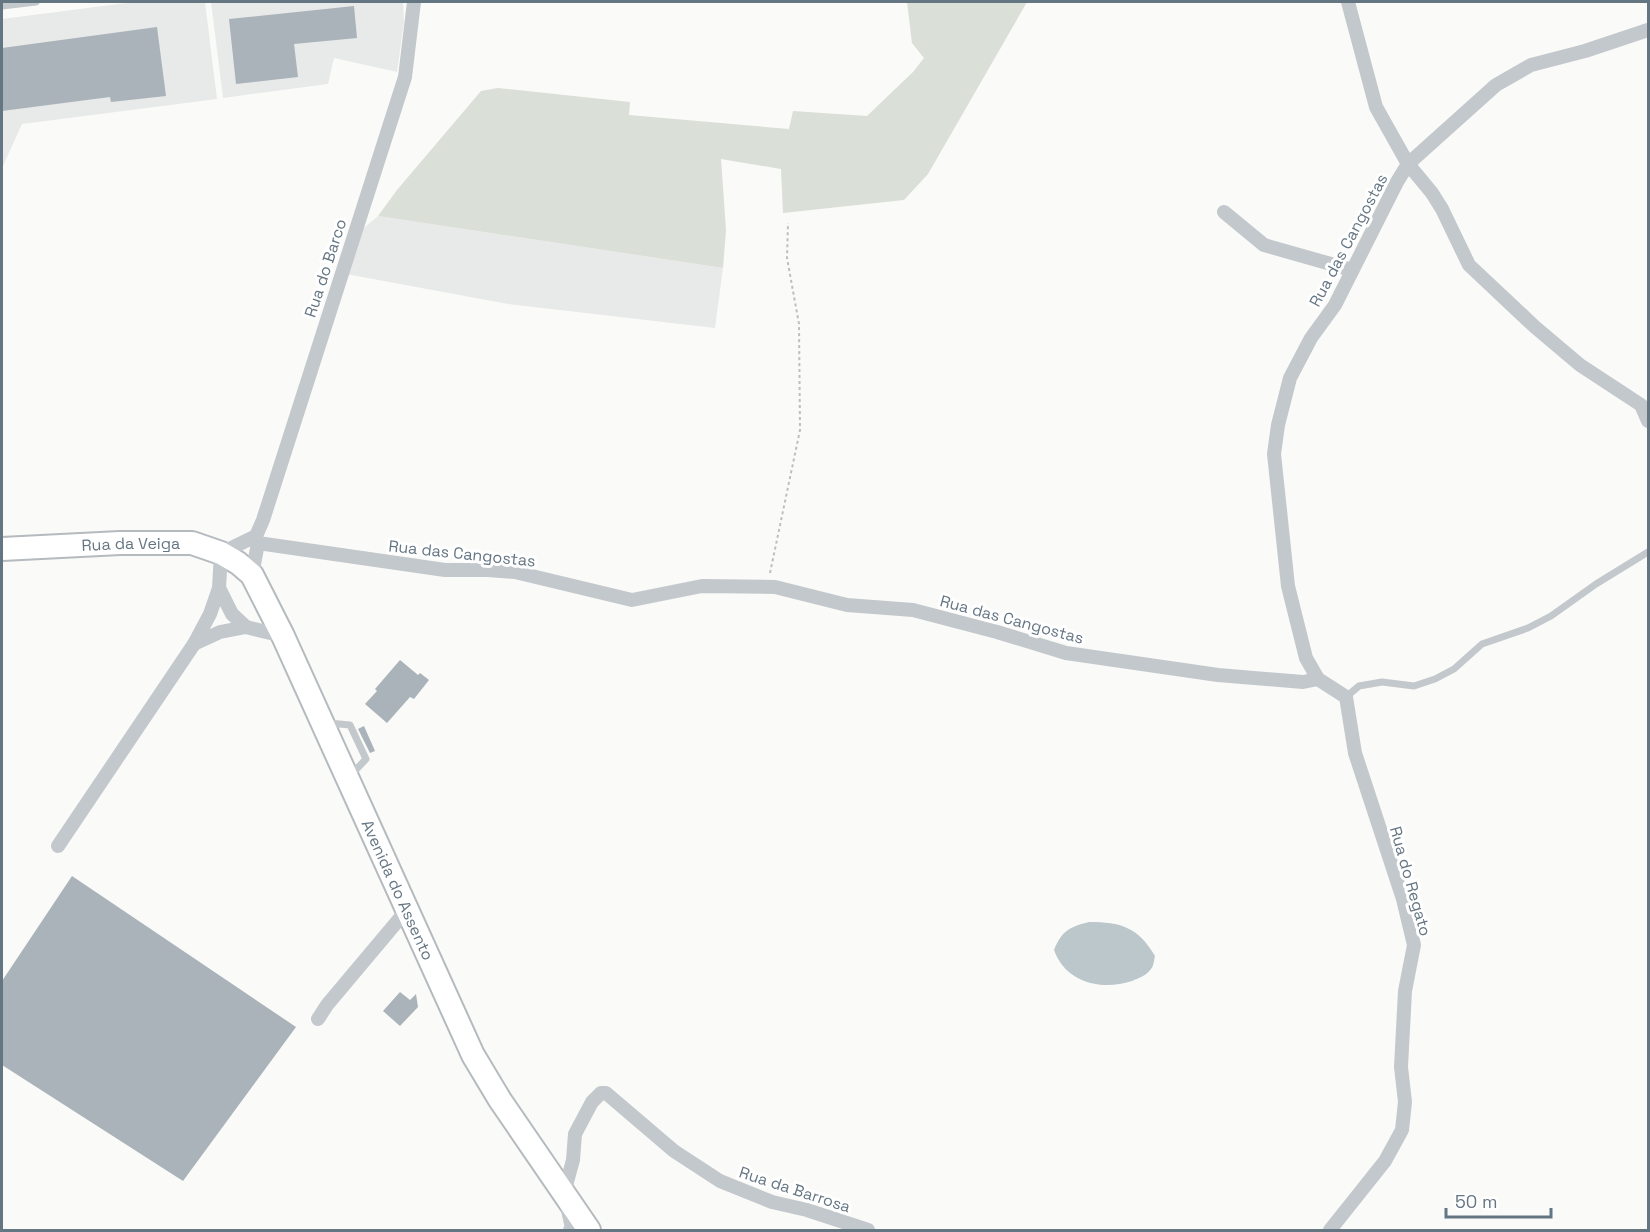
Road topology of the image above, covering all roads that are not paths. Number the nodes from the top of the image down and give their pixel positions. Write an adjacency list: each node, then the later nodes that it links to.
1 (36, 2): 4 (lane)
2 (1348, 2): 6 (street)
3 (413, 3): 10 (street, Rua do Barco)
4 (2, 6)
5 (1648, 30): 6 (street, Rua das Cangostas)
6 (1408, 164): 8 (street, Rua das Cangostas); 9 (street)
7 (1224, 212): 8 (street)
8 (1352, 270): 19 (street, Rua das Cangostas)
9 (1648, 421)
10 (257, 539): 13 (street); 14 (street, Rua do Barco); 19 (street, Rua das Cangostas)
11 (2, 549): 13 (main road, Rua da Veiga)
12 (1648, 552): 20 (lane)
13 (221, 553): 14 (main road, Rua da Veiga); 15 (street)
14 (252, 575): 17 (main road, Avenida do Assento)
15 (219, 588): 16 (street); 18 (street)
16 (246, 627): 17 (street); 18 (street)
17 (283, 636): 22 (main road, Avenida do Assento)
18 (194, 644): 21 (street)
19 (1318, 680): 20 (street)
20 (1346, 697): 28 (street, Rua do Regato)
21 (58, 846)
22 (406, 911): 23 (street); 24 (main road, Avenida do Assento)
23 (318, 1019)
24 (564, 1193): 25 (street, Rua da Barrosa); 26 (main road, Avenida do Assento); 27 (street, Rua da Barrosa)
25 (570, 1230)
26 (589, 1230)
27 (868, 1230)
28 (1330, 1230)

